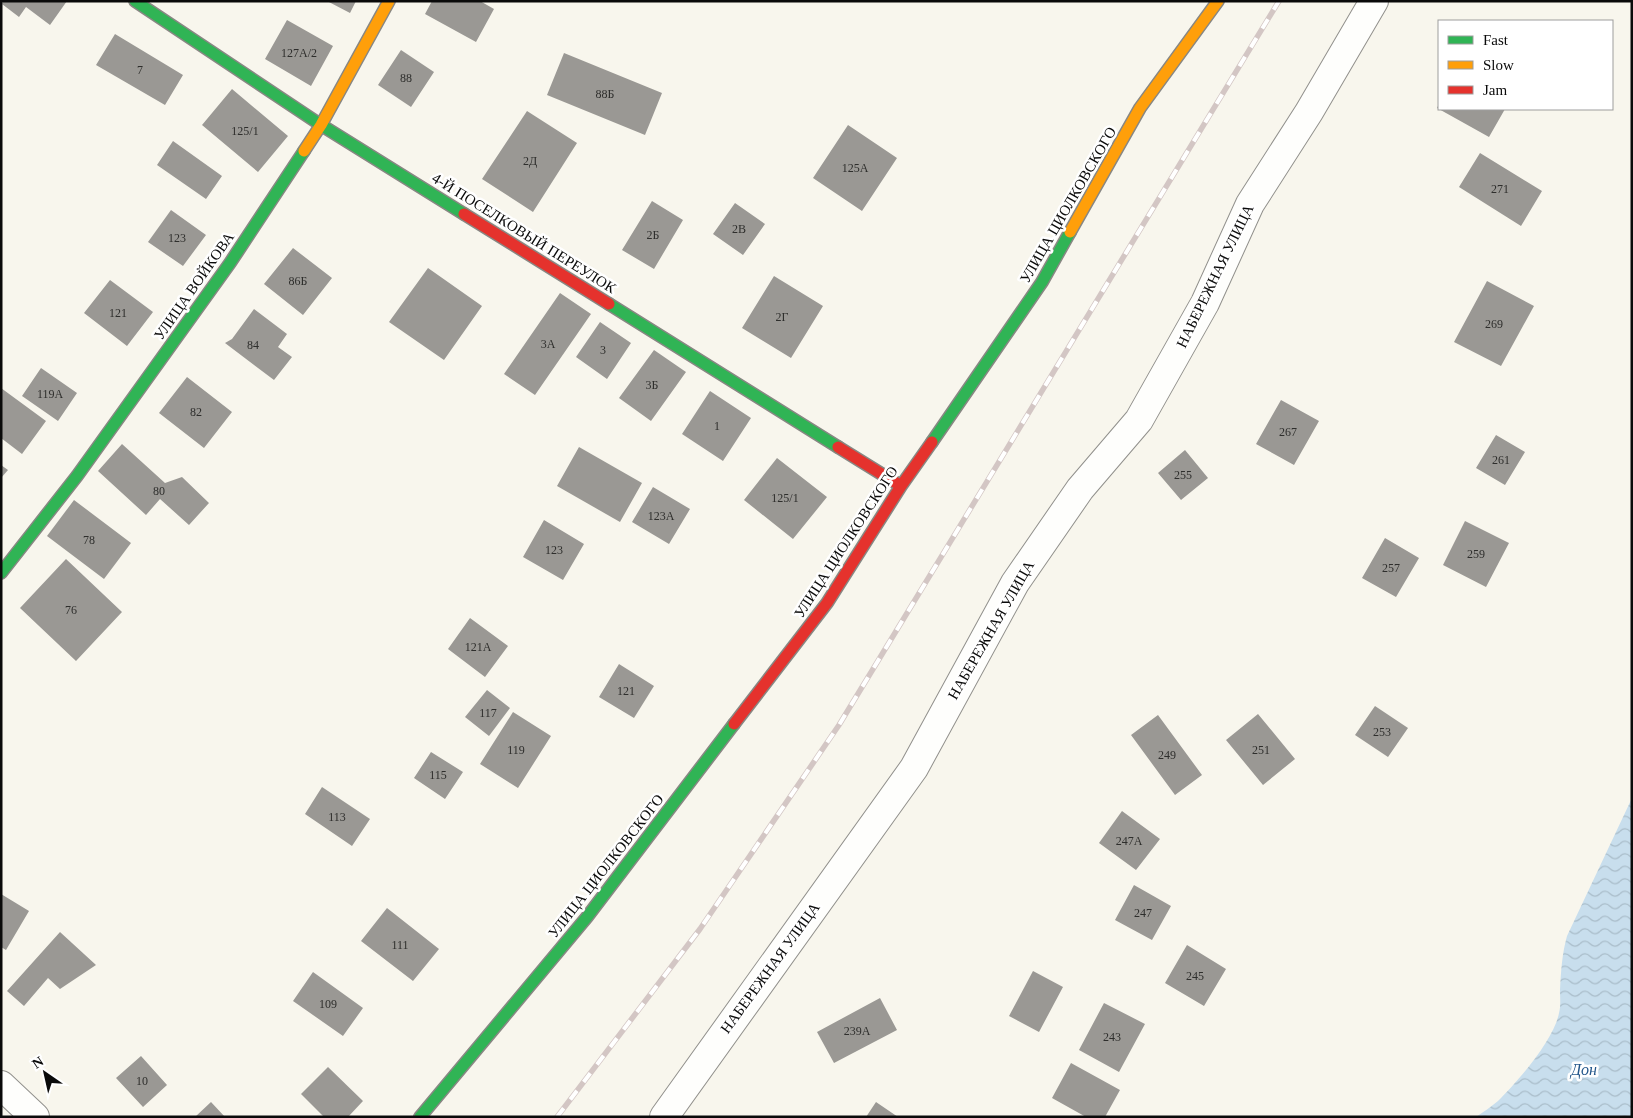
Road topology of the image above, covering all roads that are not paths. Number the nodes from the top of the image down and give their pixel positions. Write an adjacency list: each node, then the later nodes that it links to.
1 (135, 1): 5 (street, 4-Й ПОСЕЛКОВЫЙ ПЕРЕУЛОК)
2 (389, 1): 5 (street, УЛИЦА ВОЙКОВА)
3 (1218, 1): 6 (street, УЛИЦА ЦИОЛКОВСКОГО)
4 (1374, 1): 11 (street, НАБЕРЕЖНАЯ УЛИЦА)
5 (321, 125): 6 (street, 4-Й ПОСЕЛКОВЫЙ ПЕРЕУЛОК); 7 (street, УЛИЦА ВОЙКОВА)
6 (901, 486): 10 (street, УЛИЦА ЦИОЛКОВСКОГО)
7 (1, 573)
8 (1, 1085): 9 (street)
9 (35, 1117)
10 (420, 1117)
11 (664, 1117)

